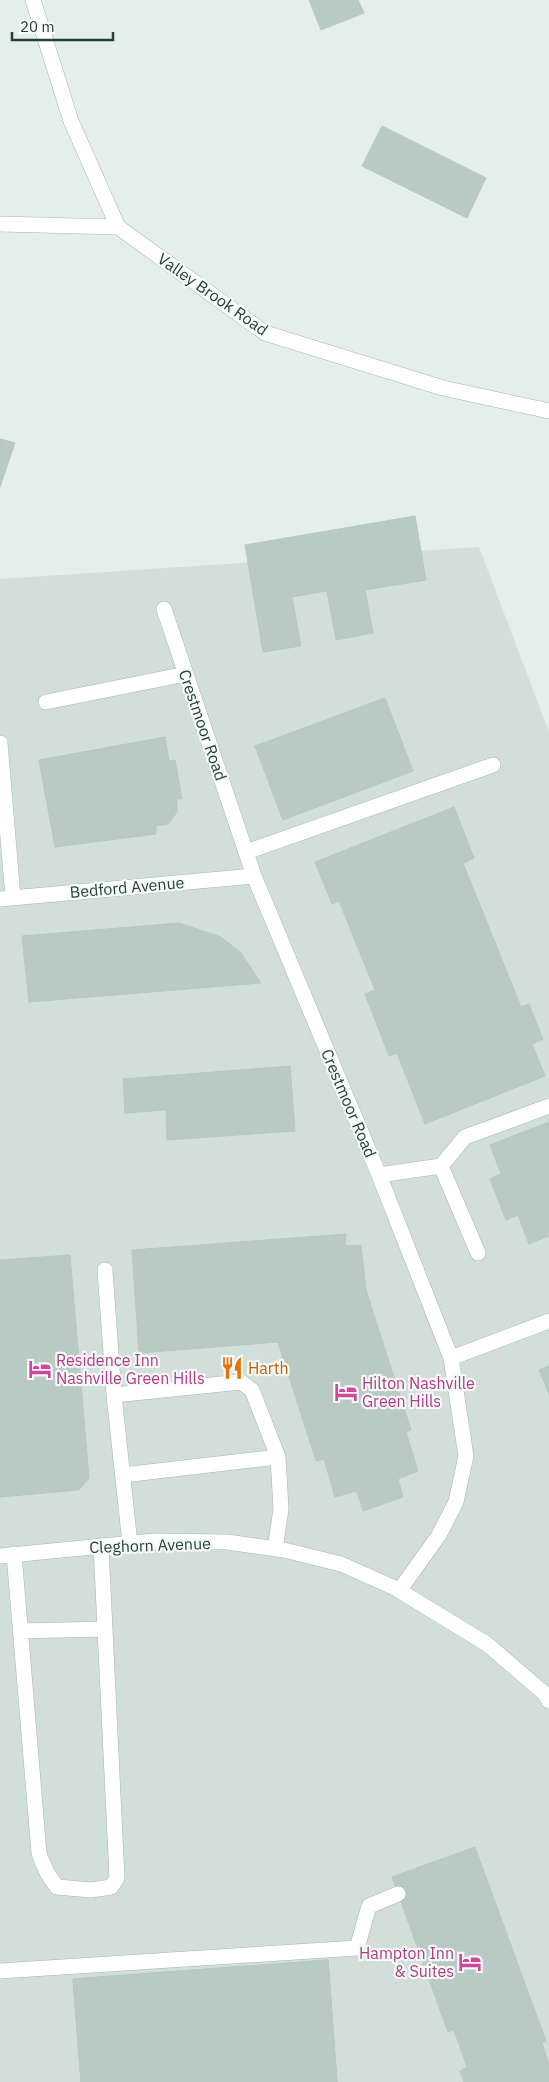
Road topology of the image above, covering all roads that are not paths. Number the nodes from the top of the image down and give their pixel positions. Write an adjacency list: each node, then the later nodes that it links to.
1 (33, 0): 3 (street)
2 (0, 224): 3 (street)
3 (118, 227): 4 (street, Valley Brook Road)
4 (549, 411)
5 (164, 609): 6 (street, Crestmoor Road)
6 (186, 674): 7 (street); 10 (street, Crestmoor Road)
7 (46, 702)
8 (0, 743): 12 (street)
9 (493, 765): 10 (street)
10 (246, 852): 11 (street, Crestmoor Road)
11 (254, 876): 12 (street, Bedford Avenue); 15 (street, Crestmoor Road)
12 (6, 898)
13 (549, 1106): 14 (street)
14 (441, 1166): 15 (street); 16 (street)
15 (379, 1174): 19 (street, Crestmoor Road)
16 (478, 1253)
17 (105, 1270): 20 (street)
18 (549, 1321): 19 (street)
19 (452, 1358): 27 (street, Crestmoor Road)
20 (114, 1395): 21 (street); 22 (street)
21 (278, 1457): 22 (street); 25 (street)
22 (122, 1475): 23 (street)
23 (130, 1544): 24 (street, Cleghorn Avenue); 25 (street, Cleghorn Avenue)
24 (101, 1546): 26 (street, Cleghorn Avenue); 28 (street)
25 (276, 1549): 27 (street, Cleghorn Avenue)
26 (7, 1555): 29 (street)
27 (399, 1591): 30 (street, Cleghorn Avenue)
28 (105, 1629): 29 (street); 29 (street)
29 (20, 1631)
30 (547, 1695)
31 (398, 1894): 32 (street)
32 (0, 1971)

